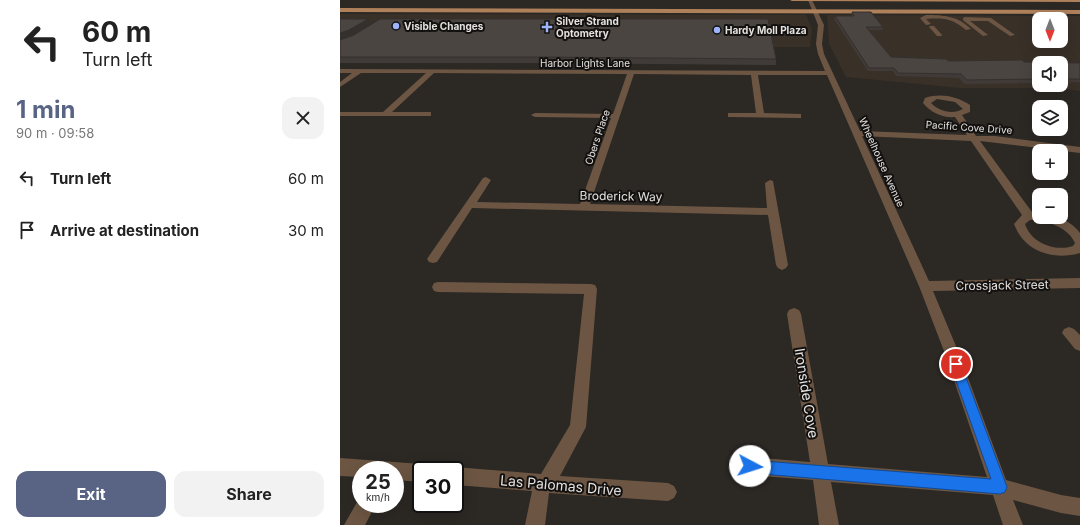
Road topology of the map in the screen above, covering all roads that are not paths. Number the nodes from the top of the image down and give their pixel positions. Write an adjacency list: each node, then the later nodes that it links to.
1 (792, 0): 2 (main road)
2 (810, 0): 3 (main road); 5 (street, Wheelhouse Avenue)
3 (1080, 1)
4 (340, 10): 5 (main road)
5 (816, 11): 6 (main road); 14 (street, Wheelhouse Avenue)
6 (1080, 12)
7 (940, 35): 8 (street)
8 (976, 35)
9 (984, 35): 10 (street)
10 (1012, 35)
11 (340, 71): 12 (street, Harbor Lights Lane)
12 (360, 71): 13 (street, Harbor Lights Lane); 17 (street)
13 (432, 72): 15 (street, Harbor Lights Lane); 19 (street)
14 (829, 72): 16 (street, Harbor Lights Lane); 27 (street, Wheelhouse Avenue)
15 (631, 73): 16 (street, Harbor Lights Lane); 25 (street, Obers Place)
16 (754, 73): 24 (street)
17 (340, 85)
18 (340, 114): 19 (street)
19 (385, 114): 20 (street)
20 (428, 114)
21 (957, 114): 28 (street)
22 (535, 115): 25 (street)
23 (731, 115): 24 (street)
24 (760, 115): 26 (street)
25 (616, 116): 33 (street, Obers Place)
26 (798, 116)
27 (856, 133): 28 (street, Pacific Cove Drive); 42 (street, Wheelhouse Avenue)
28 (974, 137): 29 (street, Pacific Cove Drive); 35 (street)
29 (1080, 150)
30 (486, 180): 32 (street)
31 (770, 183): 34 (street)
32 (469, 206): 33 (street, Broderick Way); 39 (street)
33 (584, 208): 34 (street, Broderick Way)
34 (773, 212): 40 (street)
35 (1032, 214)
36 (1032, 216): 38 (street)
37 (1064, 224): 38 (street)
38 (1080, 243)
39 (433, 259)
40 (782, 265)
41 (1080, 283): 42 (street, Crossjack Street)
42 (925, 286): 53 (street, Wheelhouse Avenue)
43 (438, 288): 52 (street)
44 (794, 314): 50 (street, Ironside Cove)
45 (1069, 333): 46 (street)
46 (1080, 345)
47 (750, 466): 50 (street)
48 (340, 467): 49 (street)
49 (352, 468)
50 (821, 472): 53 (street); 59 (street, Ironside Cove)
51 (464, 477): 52 (street, Las Palomas Drive)
52 (544, 484): 54 (street, Las Palomas Drive); 58 (street)
53 (1000, 487): 55 (street); 60 (street, Wheelhouse Avenue)
54 (668, 492)
55 (1080, 507)
56 (361, 513): 57 (street)
57 (354, 525)
58 (535, 525)
59 (829, 525)
60 (1013, 525)

